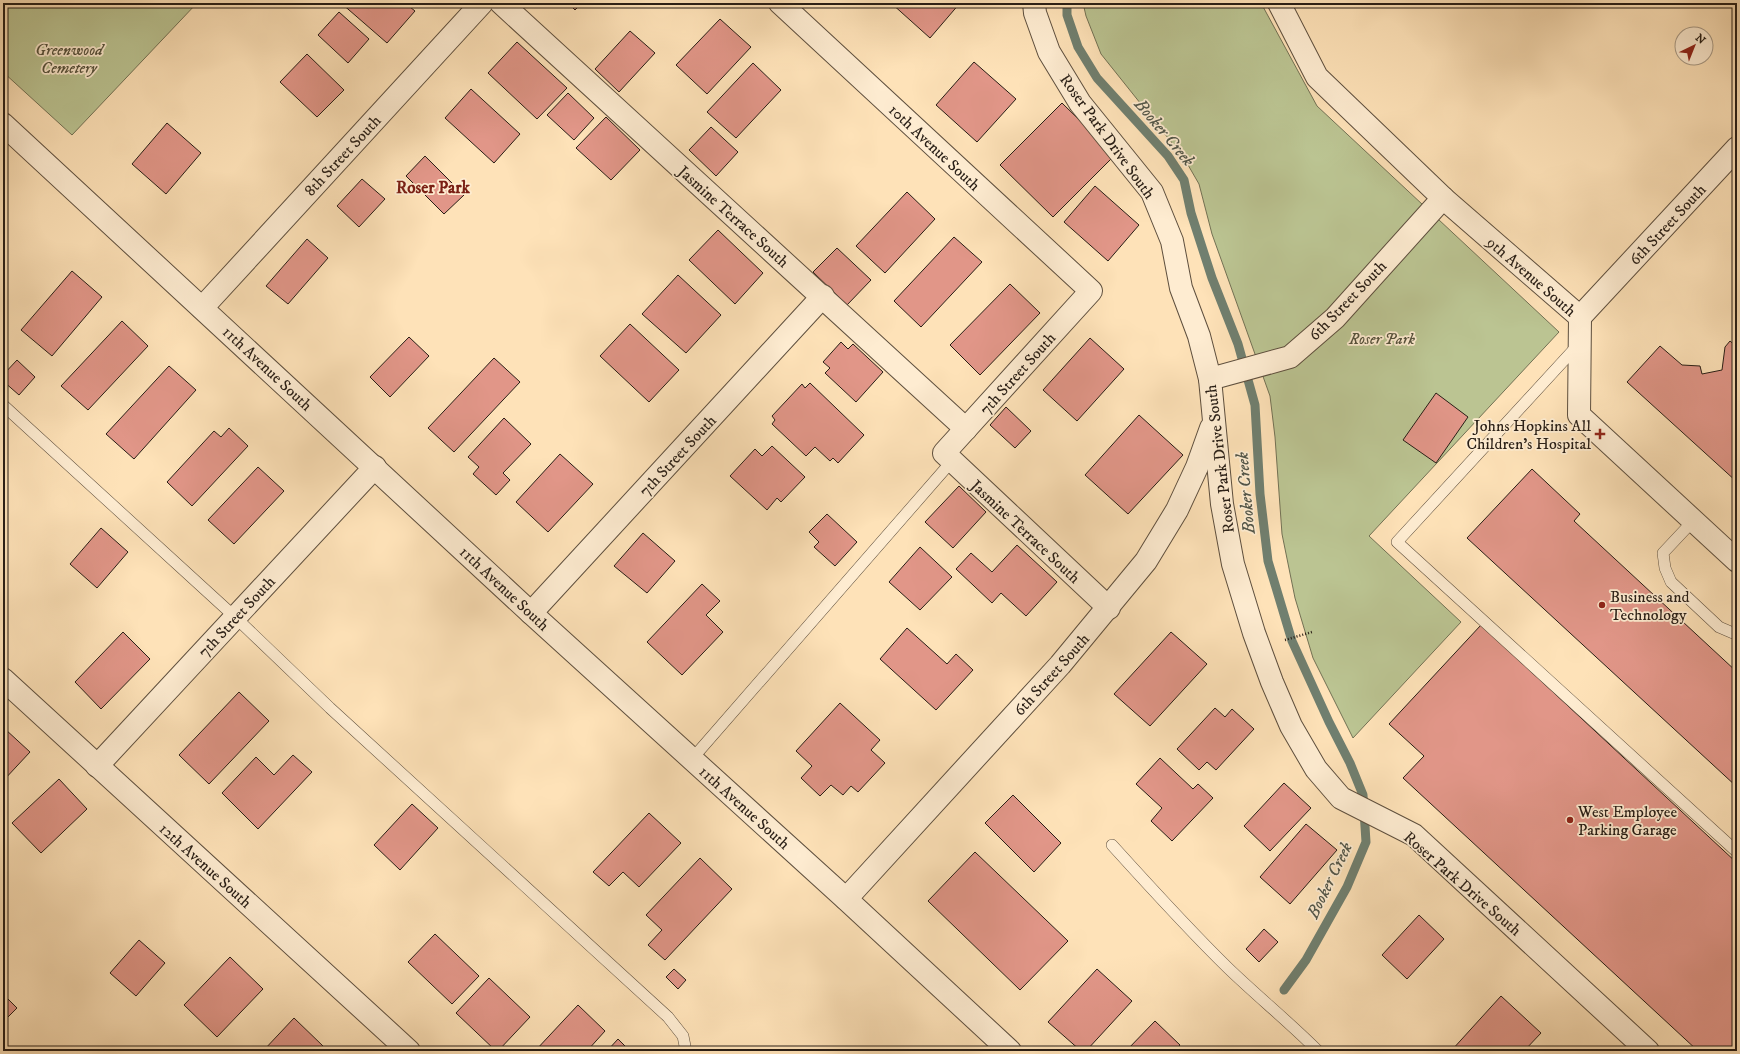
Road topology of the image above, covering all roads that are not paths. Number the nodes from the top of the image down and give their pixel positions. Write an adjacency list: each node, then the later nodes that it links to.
1 (482, 3): 11 (street, 8th Street South)
2 (501, 3): 10 (street, Jasmine Terrace South)
3 (780, 3): 9 (street, 10th Avenue South)
4 (1034, 3): 14 (street, Roser Park Drive South)
5 (1279, 3): 8 (street, 9th Avenue South)
6 (3, 124): 11 (street, 11th Avenue South)
7 (1737, 148): 12 (street, 6th Street South)
8 (1443, 198): 12 (street, 9th Avenue South); 14 (street, 6th Street South)
9 (1091, 291): 17 (street, 7th Street South)
10 (823, 296): 17 (street, Jasmine Terrace South); 23 (street, 7th Street South)
11 (202, 308): 19 (street, 11th Avenue South)
12 (1580, 317): 13 (street, 9th Avenue South)
13 (1580, 343): 20 (street, 9th Avenue South); 30 (lane)
14 (1210, 380): 16 (street, Roser Park Drive South)
15 (3, 405): 24 (lane)
16 (1214, 421): 22 (street, 6th Street South); 36 (street, Roser Park Drive South)
17 (966, 429): 18 (street, 7th Street South)
18 (948, 457): 22 (street, Jasmine Terrace South); 27 (lane)
19 (375, 466): 23 (street, 11th Avenue South); 24 (street, 7th Street South)
20 (1693, 521): 21 (street, 9th Avenue South); 25 (lane)
21 (1737, 562)
22 (1109, 608): 31 (street, 6th Street South)
23 (531, 613): 27 (street, 11th Avenue South)
24 (235, 617): 28 (street, 7th Street South); 33 (lane)
25 (1737, 633)
26 (3, 679): 28 (street, 12th Avenue South)
27 (692, 759): 31 (street, 11th Avenue South)
28 (97, 766): 32 (street, 12th Avenue South)
29 (1112, 845): 35 (lane)
30 (1737, 852)
31 (846, 899): 34 (street, 11th Avenue South)
32 (409, 1051)
33 (686, 1051)
34 (1010, 1051)
35 (1318, 1051)
36 (1648, 1051)

